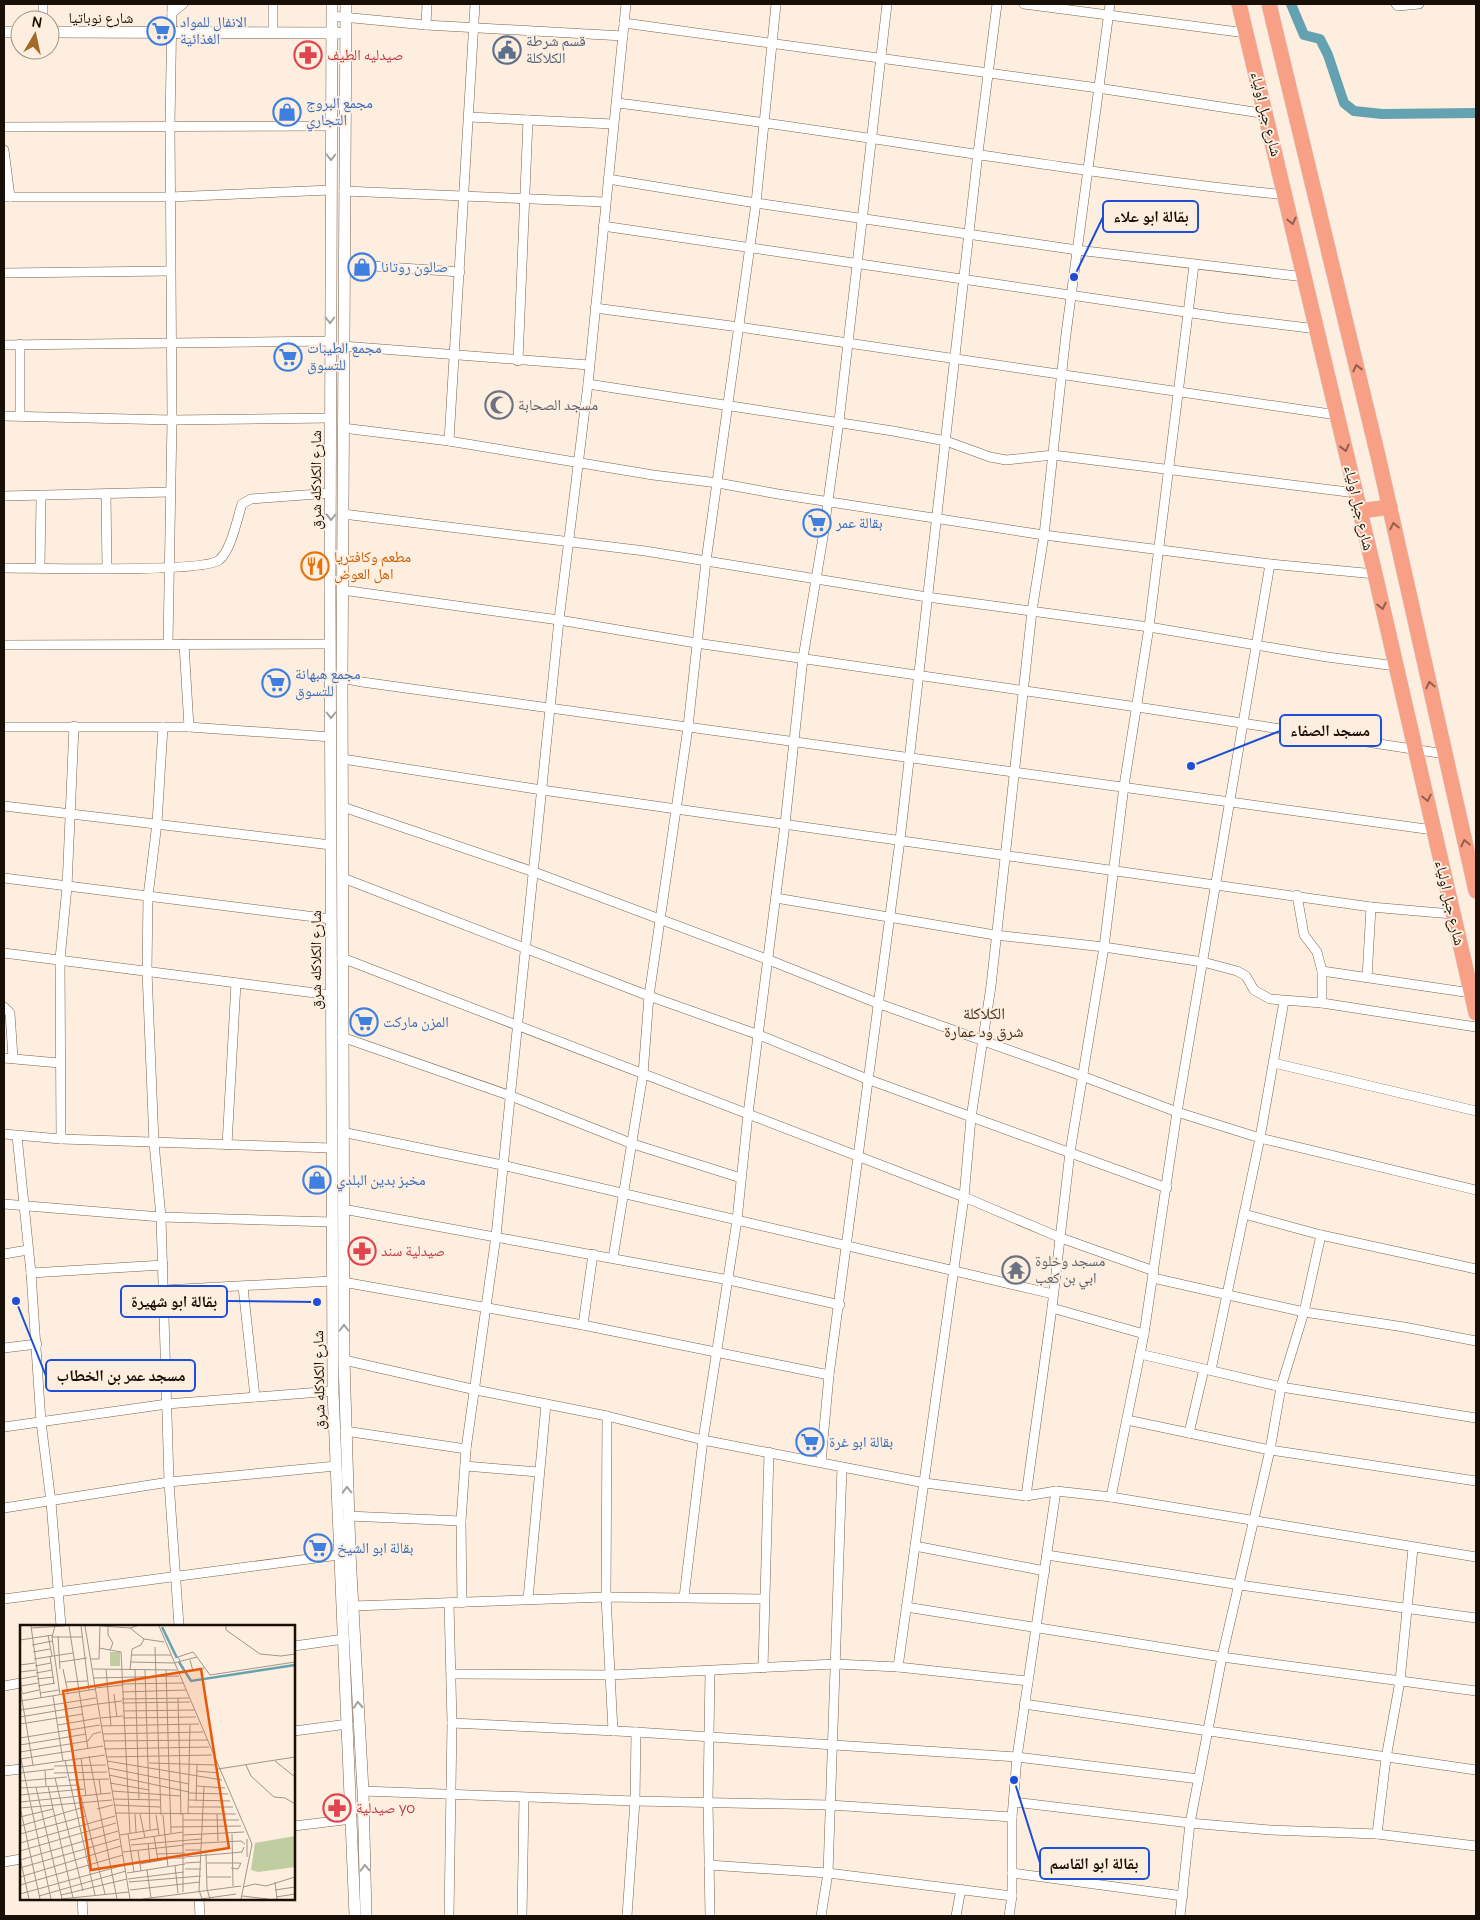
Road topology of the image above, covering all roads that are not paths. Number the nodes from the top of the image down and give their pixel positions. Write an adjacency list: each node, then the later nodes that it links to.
1 (183, 4): 17 (street)
2 (273, 4): 27 (street)
3 (332, 4): 18 (street, شارع الكلاكله شرق)
4 (346, 4): 19 (street, شارع الكلاكله شرق)
5 (427, 4): 22 (street)
6 (475, 4): 23 (street)
7 (626, 4): 21 (street)
8 (776, 4): 31 (street)
9 (887, 4): 32 (street)
10 (998, 4): 33 (street)
11 (1024, 4): 20 (street)
12 (1110, 4): 20 (street)
13 (1239, 4): 29 (highway, شارع جبل اولياء)
14 (1269, 4): 110 (highway, شارع جبل اولياء, one-way to 14)
15 (1396, 4): 16 (street)
16 (1419, 4)
17 (172, 8): 26 (street)
18 (332, 16): 19 (street); 25 (street, شارع الكلاكله شرق)
19 (346, 16): 22 (street); 28 (street, شارع الكلاكله شرق)
20 (1108, 16): 29 (street); 34 (street)
21 (624, 23): 30 (street); 31 (street)
22 (426, 25): 23 (street)
23 (474, 29): 30 (street); 37 (street)
24 (60, 32): 26 (street, شارع نوباتيا)
25 (332, 32): 27 (street, شارع نوباتيا); 28 (street, شارع نوباتيا); 42 (street, شارع الكلاكله شرق)
26 (172, 33): 27 (street, شارع نوباتيا); 41 (street)
27 (273, 33)
28 (346, 33): 50 (street, شارع الكلاكله شرق)
29 (1246, 33): 36 (highway, شارع جبل اولياء)
30 (623, 36): 35 (street)
31 (771, 43): 32 (street); 39 (street)
32 (881, 59): 33 (street); 44 (street)
33 (988, 73): 34 (street); 46 (street)
34 (1098, 88): 36 (street); 47 (street)
35 (617, 103): 39 (street); 40 (street)
36 (1267, 114): 51 (highway, شارع جبل اولياء)
37 (469, 118): 38 (street); 54 (street)
38 (528, 120): 40 (street); 55 (street)
39 (764, 122): 44 (street); 57 (street)
40 (613, 124): 48 (street)
41 (170, 125): 42 (street); 43 (street); 53 (street)
42 (331, 126): 49 (street, شارع الكلاكله شرق, one-way to 49)
43 (4, 127)
44 (872, 138): 46 (street); 58 (street)
45 (4, 150): 52 (street)
46 (978, 153): 47 (street); 60 (street)
47 (1087, 169): 51 (street); 62 (street)
48 (608, 179): 56 (street); 57 (street)
49 (331, 190): 53 (street); 77 (street, شارع الكلاكله شرق, one-way to 77)
50 (344, 191): 54 (street); 63 (street, شارع الكلاكله شرق)
51 (1286, 195): 69 (highway, شارع جبل اولياء, one-way to 69)
52 (7, 197): 53 (street)
53 (170, 197): 66 (street)
54 (464, 197): 55 (street); 67 (street)
55 (524, 199): 56 (street); 84 (street)
56 (606, 202): 59 (street)
57 (756, 203): 58 (street); 61 (street)
58 (864, 217): 60 (street); 64 (street)
59 (603, 226): 61 (street); 72 (street)
60 (970, 233): 62 (street); 70 (street)
61 (749, 249): 64 (street); 74 (street)
62 (1077, 250): 65 (street); 71 (street)
63 (344, 264): 67 (street); 81 (street, شارع الكلاكله شرق)
64 (858, 265): 70 (street); 78 (street)
65 (1194, 265): 69 (street); 73 (street)
66 (170, 271): 68 (street); 76 (street)
67 (460, 272): 82 (street)
68 (4, 273)
69 (1305, 277): 75 (highway, شارع جبل اولياء)
70 (964, 280): 71 (street); 83 (street)
71 (1071, 296): 73 (street); 86 (street)
72 (595, 308): 74 (street); 85 (street)
73 (1188, 313): 75 (street); 88 (street)
74 (739, 327): 78 (street); 89 (street)
75 (1317, 329): 92 (highway, شارع جبل اولياء)
76 (170, 341): 77 (street); 79 (street); 94 (street)
77 (330, 341): 93 (street, شارع الكلاكله شرق)
78 (848, 343): 83 (street); 95 (street)
79 (20, 344): 80 (street); 91 (street)
80 (4, 345)
81 (343, 346): 82 (street); 96 (street, شارع الكلاكله شرق)
82 (454, 355): 84 (street); 98 (street)
83 (956, 360): 86 (street); 97 (street)
84 (518, 361): 85 (street)
85 (589, 365): 87 (street)
86 (1061, 376): 88 (street); 99 (street)
87 (588, 384): 89 (street); 100 (street)
88 (1178, 393): 92 (street); 101 (street)
89 (728, 405): 95 (street); 102 (street)
90 (4, 416): 91 (street)
91 (20, 416): 94 (street)
92 (1337, 416): 105 (highway, شارع جبل اولياء, one-way to 105)
93 (331, 418): 94 (street); 104 (street, شارع الكلاكله شرق)
94 (172, 420): 103 (street)
95 (838, 421): 97 (street); 109 (street)
96 (343, 428): 98 (street); 112 (street, شارع الكلاكله شرق)
97 (946, 441): 99 (street); 113 (street)
98 (449, 442): 100 (street)
99 (1053, 455): 101 (street); 114 (street)
100 (580, 463): 102 (street); 115 (street)
101 (1168, 469): 105 (street); 116 (street)
102 (718, 483): 109 (street); 117 (street)
103 (170, 492): 106 (street); 122 (street)
104 (331, 493): 122 (street); 132 (street, شارع الكلاكله شرق, one-way to 132)
105 (1356, 493): 111 (highway, شارع جبل اولياء)
106 (106, 495): 108 (street); 121 (street)
107 (4, 496): 108 (street)
108 (41, 497): 120 (street)
109 (828, 502): 113 (street); 124 (street)
110 (1390, 506): 111 (highway); 152 (highway, شارع جبل اولياء, one-way to 110)
111 (1360, 511): 123 (highway, شارع جبل اولياء)
112 (343, 514): 115 (street); 125 (street, شارع الكلاكله شرق)
113 (938, 518): 114 (street); 126 (street)
114 (1044, 535): 116 (street); 127 (street)
115 (570, 542): 117 (street); 128 (street)
116 (1158, 548): 118 (street); 129 (street)
117 (706, 561): 124 (street); 133 (street)
118 (1270, 564): 123 (street); 135 (street)
119 (4, 568): 120 (street)
120 (40, 568): 121 (street)
121 (107, 568): 122 (street)
122 (168, 568): 130 (street)
123 (1375, 574): 137 (highway, شارع جبل اولياء, one-way to 137)
124 (816, 579): 126 (street); 136 (street)
125 (342, 590): 128 (street); 139 (street, شارع الكلاكله شرق)
126 (927, 597): 127 (street); 138 (street)
127 (1032, 611): 129 (street); 140 (street)
128 (559, 620): 133 (street); 141 (street)
129 (1149, 627): 135 (street); 142 (street)
130 (168, 644): 131 (street); 134 (street)
131 (184, 644): 132 (street); 147 (street)
132 (330, 644): 139 (street, شارع الكلاكله شرق)
133 (696, 644): 136 (street); 148 (street)
134 (4, 645)
135 (1257, 646): 137 (street); 143 (street)
136 (803, 658): 138 (street); 150 (street)
137 (1396, 666): 151 (highway, شارع جبل اولياء)
138 (918, 676): 140 (street); 154 (street)
139 (337, 677): 141 (street); 149 (street, شارع الكلاكله شرق, one-way to 149); 153 (street, شارع الكلاكله شرق)
140 (1023, 692): 142 (street); 155 (street)
141 (552, 707): 148 (street); 157 (street)
142 (1137, 707): 143 (street); 156 (street)
143 (1241, 724): 151 (street); 158 (street)
144 (74, 726): 145 (street); 146 (street); 162 (street)
145 (4, 727)
146 (164, 727): 147 (street); 163 (street)
147 (189, 727): 149 (street)
148 (688, 727): 150 (street); 161 (street)
149 (331, 737): 167 (street, شارع الكلاكله شرق)
150 (795, 742): 154 (street); 164 (street)
151 (1416, 750): 152 (street); 165 (highway, شارع جبل اولياء, one-way to 165)
152 (1445, 754): 175 (highway, شارع جبل اولياء, one-way to 152)
153 (343, 759): 157 (street); 160 (street, شارع الكلاكله شرق)
154 (909, 759): 155 (street); 166 (street)
155 (1014, 773): 156 (street); 168 (street)
156 (1124, 786): 158 (street); 169 (street)
157 (542, 790): 161 (street); 170 (street)
158 (1228, 801): 165 (street); 173 (street)
159 (4, 806): 162 (street)
160 (344, 807): 170 (street); 172 (street, شارع الكلاكله شرق)
161 (677, 808): 164 (street); 183 (street)
162 (71, 814): 163 (street); 174 (street)
163 (156, 823): 167 (street); 177 (street)
164 (785, 824): 166 (street); 178 (street)
165 (1433, 830): 180 (highway, شارع جبل اولياء)
166 (900, 840): 168 (street); 181 (street)
167 (331, 845): 182 (street, شارع الكلاكله شرق)
168 (1004, 854): 169 (street); 184 (street)
169 (1114, 870): 173 (street); 185 (street)
170 (534, 872): 183 (street); 186 (street)
171 (4, 878): 174 (street)
172 (343, 878): 186 (street); 188 (street, شارع الكلاكله شرق)
173 (1216, 884): 176 (street); 191 (street)
174 (67, 887): 177 (street); 189 (street)
175 (1476, 891)
176 (1296, 895): 179 (street); 193 (street)
177 (148, 896): 182 (street); 192 (street)
178 (776, 898): 181 (street); 190 (street)
179 (1372, 907): 180 (street); 194 (street)
180 (1452, 914): 196 (highway, شارع جبل اولياء)
181 (890, 917): 184 (street); 200 (street)
182 (331, 919): 197 (street, شارع الكلاكله شرق)
183 (661, 920): 190 (street); 198 (street)
184 (995, 935): 185 (street); 208 (street)
185 (1104, 947): 191 (street); 213 (street)
186 (524, 948): 198 (street); 204 (street)
187 (4, 953): 189 (street)
188 (342, 958): 204 (street); 207 (street, شارع الكلاكله شرق)
189 (60, 960): 192 (street); 210 (street)
190 (769, 960): 200 (street); 206 (street)
191 (1203, 962): 199 (street); 217 (street)
192 (147, 971): 195 (street); 225 (street)
193 (1322, 971): 194 (street); 201 (street)
194 (1367, 978): 196 (street)
195 (236, 983): 197 (street); 227 (street)
196 (1471, 993): 203 (highway, شارع جبل اولياء)
197 (331, 995): 228 (street, شارع الكلاكله شرق)
198 (649, 996): 206 (street); 212 (street)
199 (1284, 1001): 201 (street); 211 (street)
200 (877, 1003): 208 (street); 214 (street)
201 (1322, 1003): 205 (street)
202 (4, 1007): 209 (street)
203 (1476, 1013)
204 (517, 1024): 212 (street); 215 (street)
205 (1476, 1027)
206 (759, 1035): 214 (street); 218 (street)
207 (342, 1037): 215 (street); 220 (street, شارع الكلاكله شرق)
208 (984, 1041): 213 (street); 219 (street)
209 (8, 1058): 210 (street)
210 (59, 1062): 224 (street)
211 (1274, 1063): 216 (street); 223 (street)
212 (642, 1074): 218 (street); 226 (street)
213 (1082, 1076): 217 (street); 229 (street)
214 (867, 1079): 219 (street); 230 (street)
215 (511, 1096): 226 (street); 231 (street)
216 (1476, 1111)
217 (1177, 1112): 223 (street); 233 (street)
218 (748, 1114): 230 (street); 232 (street)
219 (971, 1118): 229 (street); 236 (street)
220 (342, 1132): 231 (street); 239 (street, شارع الكلاكله شرق)
221 (4, 1134): 222 (street)
222 (17, 1136): 224 (street); 238 (street)
223 (1260, 1138): 234 (street); 240 (street)
224 (61, 1140): 225 (street)
225 (154, 1143): 227 (street); 241 (street)
226 (633, 1144): 232 (street); 235 (street)
227 (227, 1145): 228 (street)
228 (331, 1148): 243 (street, شارع الكلاكله شرق)
229 (1070, 1152): 233 (street); 246 (street)
230 (858, 1157): 236 (street); 247 (street)
231 (502, 1166): 235 (street); 245 (street)
232 (741, 1178): 242 (street)
233 (1167, 1188): 256 (street)
234 (1476, 1190)
235 (625, 1194): 242 (street); 251 (street)
236 (964, 1197): 246 (street); 254 (street)
237 (4, 1204): 238 (street)
238 (25, 1205): 241 (street); 248 (street)
239 (343, 1209): 245 (street); 258 (street, شارع الكلاكله شرق)
240 (1244, 1214): 244 (street); 262 (street)
241 (161, 1217): 243 (street); 252 (street)
242 (737, 1220): 247 (street); 257 (street)
243 (332, 1222): 258 (street, شارع الكلاكله شرق)
244 (1322, 1235): 253 (street); 266 (street)
245 (496, 1236): 250 (street); 264 (street)
246 (1060, 1238): 256 (street); 261 (street)
247 (847, 1245): 254 (street); 263 (street)
248 (28, 1250): 249 (street); 255 (street)
249 (4, 1254)
250 (594, 1254): 251 (street); 267 (street)
251 (613, 1258): 257 (street)
252 (163, 1265): 255 (street); 260 (street)
253 (1476, 1269)
254 (954, 1270): 261 (street); 301 (street)
255 (31, 1273): 270 (street)
256 (1153, 1274): 262 (street); 268 (street)
257 (729, 1280): 263 (street); 272 (street)
258 (338, 1282): 259 (street); 264 (street); 274 (street, شارع الكلاكله شرق, one-way to 258); 279 (street, شارع الكلاكله شرق)
259 (243, 1287): 260 (street); 280 (street)
260 (164, 1290): 281 (street)
261 (1053, 1294): 265 (street)
262 (1226, 1295): 266 (street); 275 (street)
263 (840, 1305): 276 (street)
264 (486, 1308): 267 (street); 278 (street)
265 (1052, 1308): 268 (street); 303 (street)
266 (1304, 1312): 269 (street); 277 (street)
267 (583, 1325): 272 (street)
268 (1144, 1334): 273 (street)
269 (1476, 1341)
270 (37, 1344): 271 (street); 286 (street)
271 (4, 1348)
272 (718, 1352): 276 (street); 290 (street)
273 (1140, 1354): 275 (street); 285 (street)
274 (344, 1360): 278 (street); 288 (street, شارع الكلاكله شرق)
275 (1208, 1369): 277 (street); 289 (street)
276 (829, 1375): 294 (street)
277 (1281, 1387): 284 (street); 292 (street)
278 (476, 1390): 282 (street); 291 (street)
279 (333, 1391): 280 (street); 295 (street, شارع الكلاكله شرق)
280 (255, 1397): 281 (street)
281 (167, 1404): 286 (street); 300 (street)
282 (546, 1404): 283 (street); 298 (street)
283 (607, 1416): 290 (street); 319 (street)
284 (1476, 1418)
285 (1127, 1420): 289 (street); 304 (street)
286 (42, 1422): 287 (street); 305 (street)
287 (4, 1427)
288 (345, 1431): 291 (street); 307 (street, شارع الكلاكله شرق, one-way to 288)
289 (1190, 1433): 292 (street)
290 (703, 1440): 293 (street); 320 (street)
291 (466, 1449): 296 (street)
292 (1270, 1450): 299 (street); 308 (street)
293 (769, 1452): 294 (street); 322 (street)
294 (821, 1462): 297 (street)
295 (336, 1466): 300 (street); 312 (street, شارع الكلاكله شرق)
296 (464, 1466): 298 (street); 309 (street)
297 (842, 1467): 301 (street); 336 (street)
298 (538, 1472): 323 (street)
299 (1476, 1481)
300 (169, 1482): 305 (street); 316 (street)
301 (925, 1483): 303 (street); 310 (street)
302 (1056, 1491): 303 (street); 304 (street); 313 (street)
303 (1026, 1496)
304 (1111, 1497): 308 (street)
305 (51, 1502): 306 (street); 318 (street)
306 (4, 1508)
307 (348, 1516): 309 (street); 326 (street, شارع الكلاكله شرق)
308 (1254, 1520): 311 (street); 317 (street)
309 (461, 1521): 324 (street)
310 (915, 1546): 315 (street); 327 (street)
311 (1413, 1548): 314 (street); 328 (street)
312 (339, 1555): 316 (street); 333 (street, شارع الكلاكله شرق)
313 (1047, 1555): 315 (street); 317 (street)
314 (1476, 1557)
315 (1045, 1571): 332 (street)
316 (175, 1576): 318 (street); 331 (street)
317 (1240, 1586): 328 (street); 335 (street)
318 (58, 1591): 321 (street); 330 (street)
319 (606, 1597): 320 (street); 323 (street); 341 (street)
320 (684, 1597): 322 (street)
321 (4, 1599)
322 (764, 1599): 337 (street)
323 (528, 1600): 324 (street)
324 (462, 1603): 325 (street)
325 (449, 1604): 326 (street); 340 (street)
326 (352, 1606): 362 (street, شارع الكلاكله شرق, one-way to 326)
327 (906, 1608): 332 (street); 338 (street)
328 (1409, 1608): 329 (street); 343 (street)
329 (1476, 1618)
330 (61, 1625)
331 (179, 1625)
332 (1037, 1628): 335 (street); 342 (street)
333 (344, 1639): 334 (street); 349 (street, شارع الكلاكله شرق)
334 (295, 1646)
335 (1222, 1658): 343 (street); 350 (street)
336 (836, 1664): 337 (street); 338 (street); 355 (street)
337 (763, 1668): 339 (street)
338 (898, 1668): 342 (street)
339 (710, 1671): 341 (street); 354 (street)
340 (452, 1674): 341 (street); 348 (street)
341 (611, 1674): 352 (street)
342 (1028, 1681): 347 (street)
343 (1400, 1681): 346 (street); 357 (street)
344 (20, 1683): 345 (street)
345 (4, 1686)
346 (1476, 1691)
347 (1024, 1704): 350 (street); 356 (street)
348 (452, 1723): 352 (street); 363 (street)
349 (348, 1724): 351 (street); 370 (street, شارع الكلاكله شرق)
350 (1210, 1730): 357 (street); 361 (street)
351 (295, 1731)
352 (613, 1731): 353 (street)
353 (636, 1732): 354 (street); 365 (street)
354 (709, 1737): 355 (street); 366 (street)
355 (833, 1745): 356 (street); 368 (street)
356 (1017, 1757): 361 (street); 367 (street)
357 (1386, 1758): 359 (street); 373 (street)
358 (20, 1769): 360 (street)
359 (1476, 1770)
360 (4, 1771)
361 (1199, 1779): 371 (street)
362 (363, 1791): 363 (street); 388 (street, شارع الكلاكله شرق, one-way to 362)
363 (451, 1794): 364 (street); 389 (street)
364 (524, 1798): 365 (street); 390 (street)
365 (635, 1801): 366 (street); 391 (street)
366 (708, 1801): 368 (street); 377 (street)
367 (1014, 1802): 369 (street); 371 (street)
368 (830, 1805): 369 (street); 378 (street)
369 (1012, 1817): 379 (street)
370 (352, 1819): 372 (street); 387 (street, شارع الكلاكله شرق)
371 (1190, 1823): 373 (street); 382 (street)
372 (295, 1826)
373 (1377, 1834): 374 (street)
374 (1476, 1846)
375 (20, 1860): 376 (street)
376 (4, 1862)
377 (709, 1865): 378 (street); 392 (street)
378 (828, 1873): 380 (street); 393 (street)
379 (1012, 1873): 381 (street); 382 (street)
380 (960, 1889): 381 (street); 394 (street)
381 (1012, 1896): 395 (street)
382 (1183, 1896): 396 (street)
383 (82, 1900): 385 (street)
384 (199, 1900): 386 (street)
385 (83, 1916)
386 (200, 1916)
387 (355, 1916)
388 (366, 1916)
389 (449, 1916)
390 (522, 1916)
391 (627, 1916)
392 (710, 1916)
393 (821, 1916)
394 (956, 1916)
395 (1009, 1916)
396 (1180, 1916)

